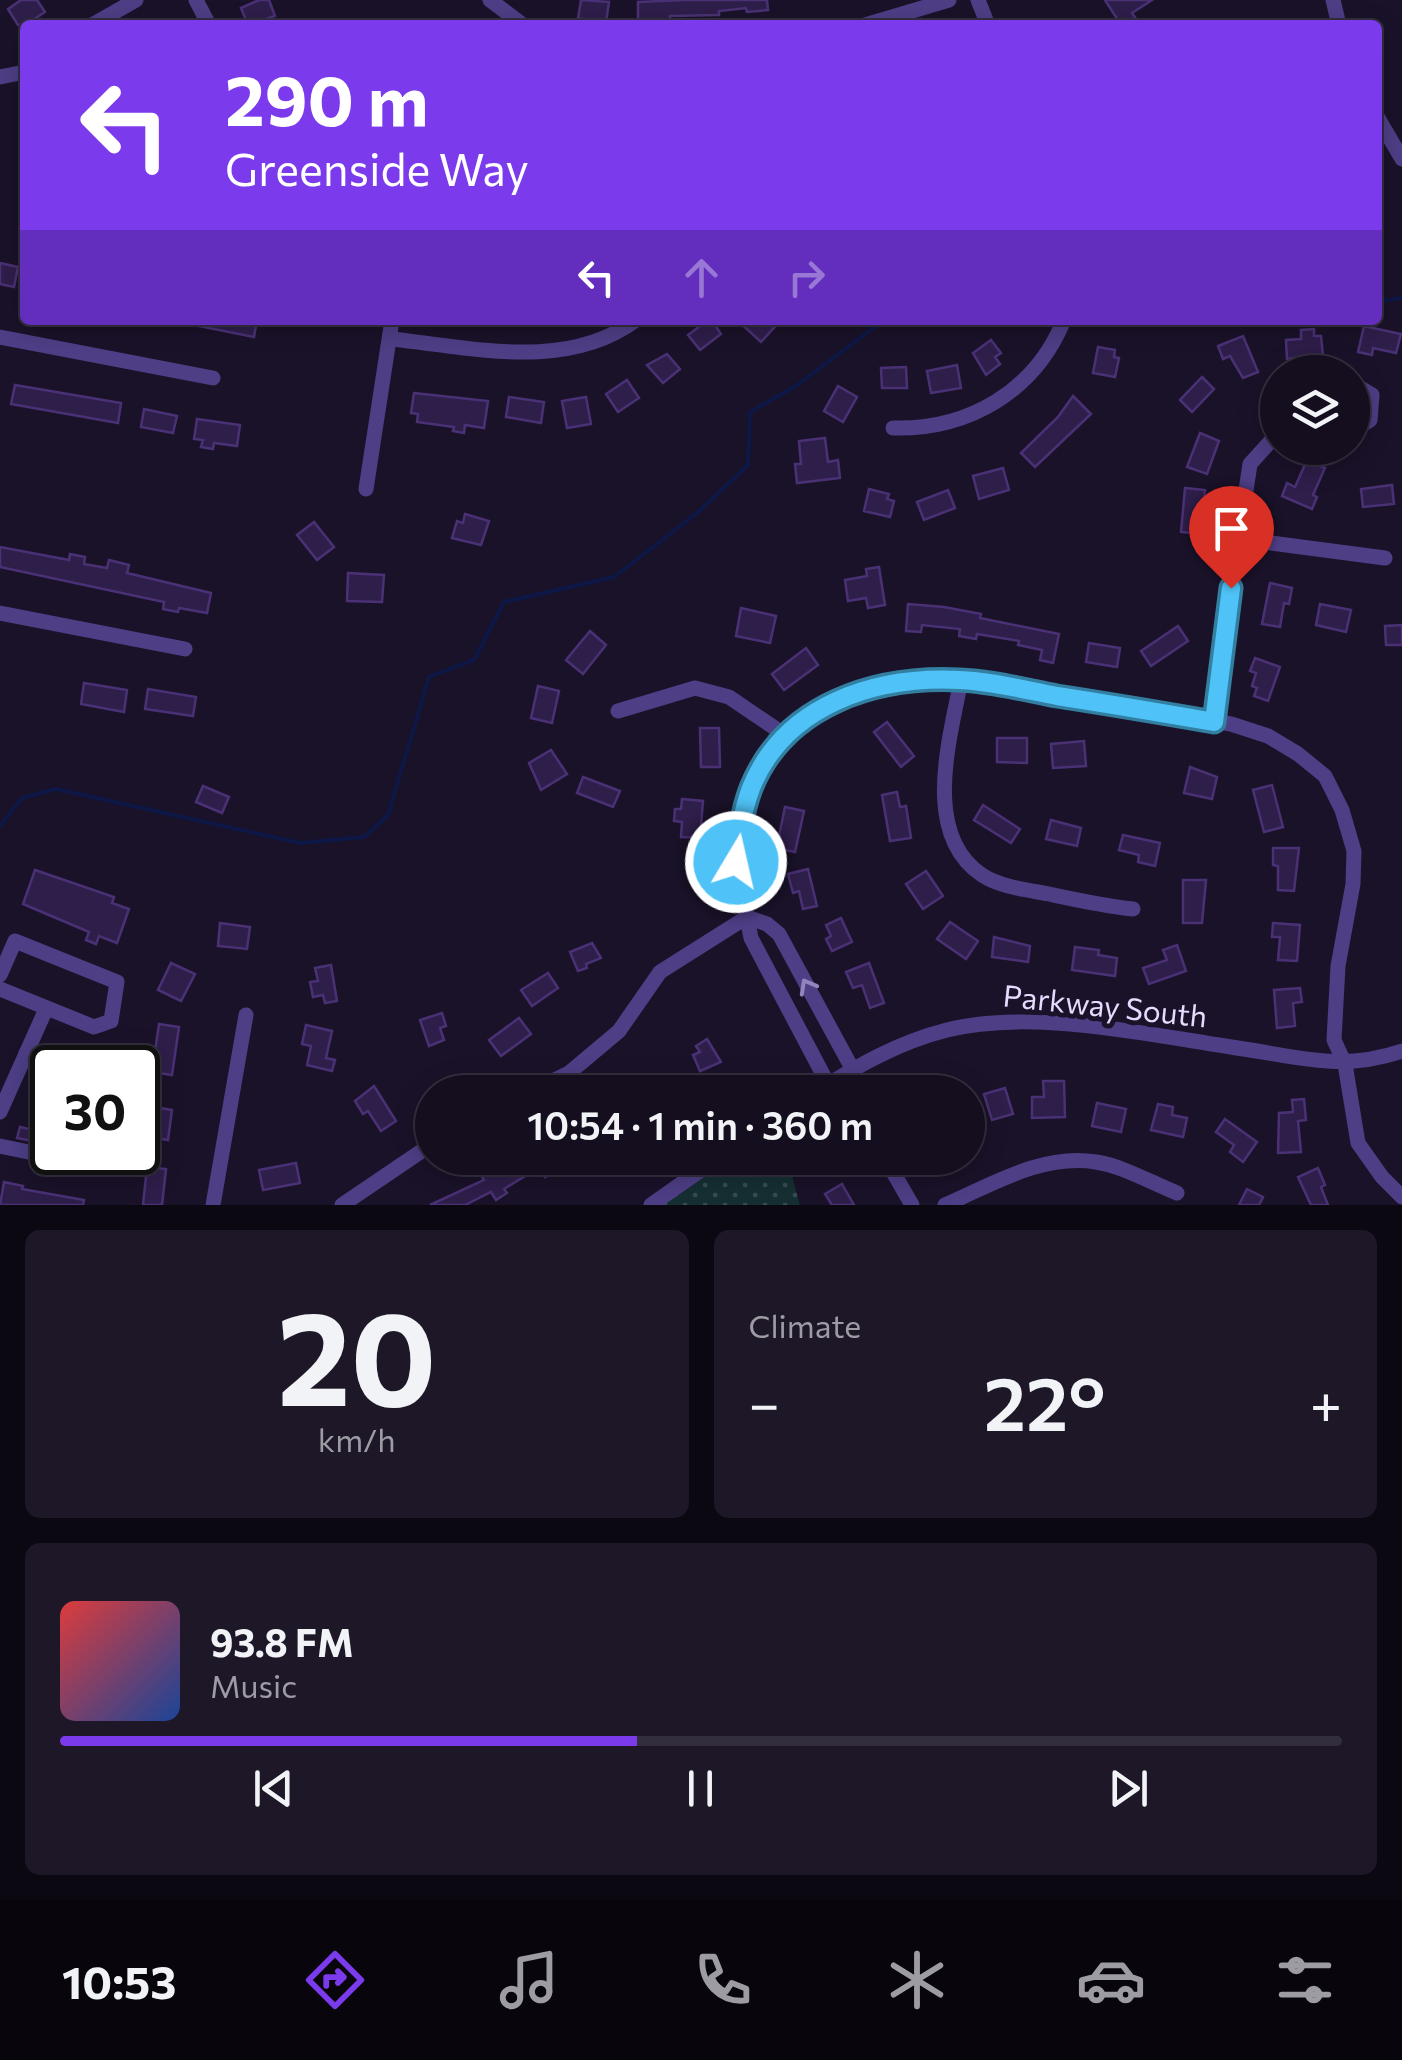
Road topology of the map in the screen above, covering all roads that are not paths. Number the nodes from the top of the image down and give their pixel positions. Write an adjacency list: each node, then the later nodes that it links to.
1 (136, 0): 4 (street)
2 (490, 0): 5 (street)
3 (949, 0): 6 (street)
4 (101, 20)
5 (516, 20)
6 (882, 20)
7 (1382, 125): 8 (street)
8 (1402, 159)
9 (392, 325): 13 (street)
10 (627, 325): 13 (street)
11 (1062, 325): 17 (street)
12 (0, 337): 14 (street)
13 (391, 338): 19 (street)
14 (214, 378)
15 (1370, 394): 16 (street)
16 (1370, 420)
17 (893, 428)
18 (1260, 453): 20 (street)
19 (366, 490)
20 (1240, 539): 21 (street); 26 (street)
21 (1385, 558)
22 (0, 613): 23 (street)
23 (185, 648)
24 (961, 680): 26 (street); 27 (street); 28 (street)
25 (618, 712): 27 (street)
26 (1214, 722): 37 (street)
27 (785, 735): 29 (street)
28 (1133, 909)
29 (747, 917): 38 (street); 39 (street); 40 (street, one-way to 29)
30 (0, 975): 32 (street)
31 (0, 989): 32 (street)
32 (46, 1008): 35 (street)
33 (246, 1015): 50 (street)
34 (1402, 1052): 37 (street, Parkway South)
35 (26, 1054): 36 (street); 42 (street)
36 (30, 1056)
37 (1345, 1064): 41 (street, Parkway South); 49 (street)
38 (565, 1075)
39 (831, 1075)
40 (832, 1075)
41 (845, 1075)
42 (0, 1112)
43 (0, 1146): 44 (street)
44 (30, 1152)
45 (415, 1156): 51 (street)
46 (694, 1175): 52 (street)
47 (895, 1175): 53 (street)
48 (1178, 1193): 54 (street)
49 (1402, 1197)
50 (213, 1205)
51 (342, 1205)
52 (652, 1205)
53 (912, 1205)
54 (945, 1205)

